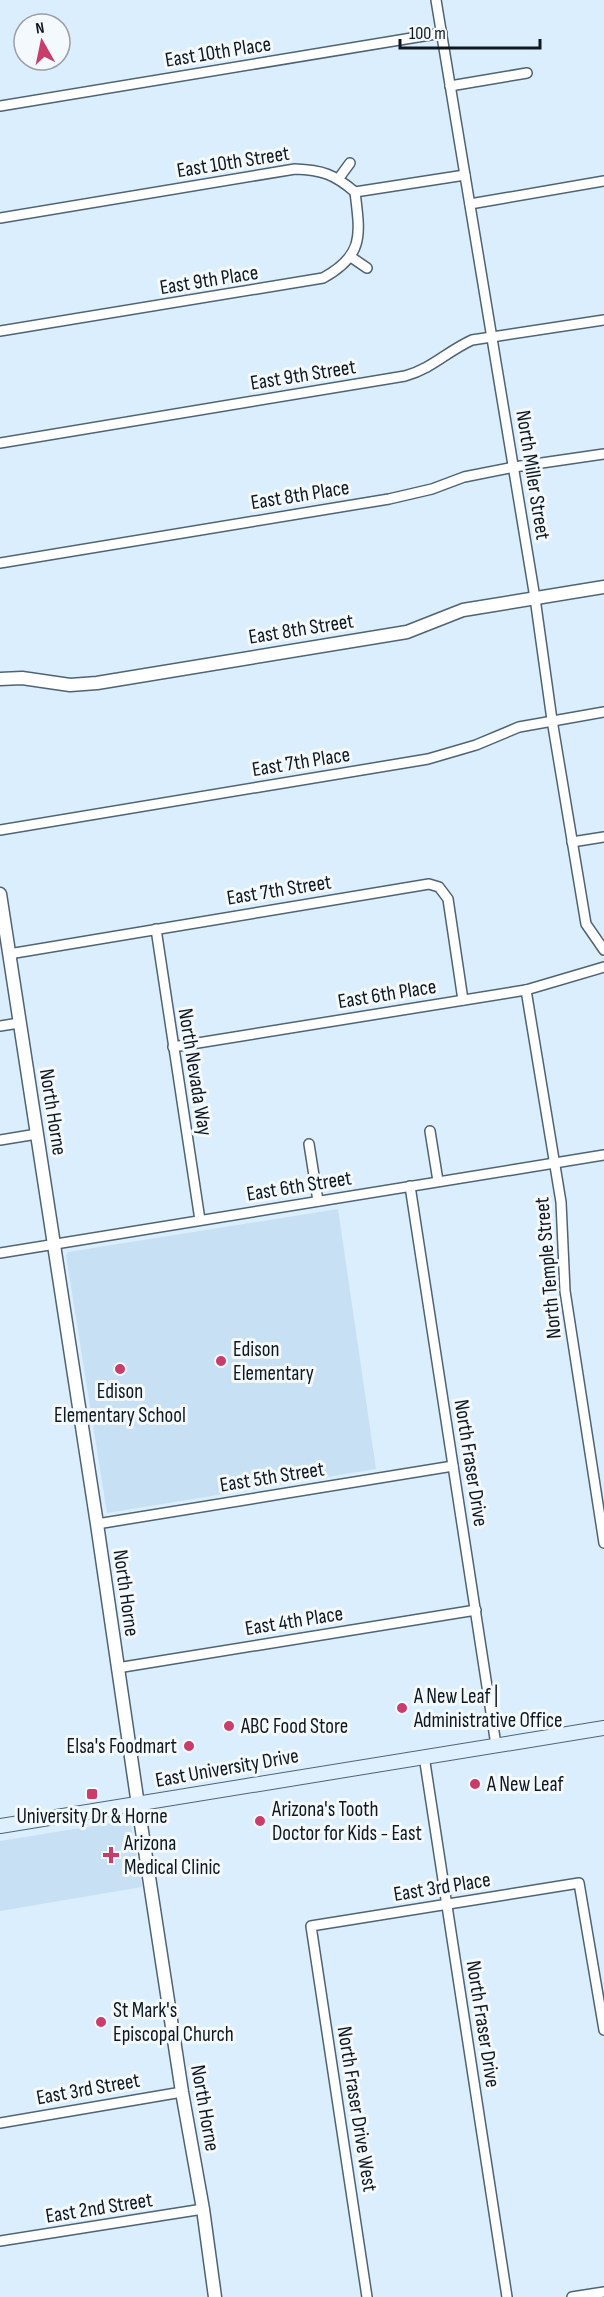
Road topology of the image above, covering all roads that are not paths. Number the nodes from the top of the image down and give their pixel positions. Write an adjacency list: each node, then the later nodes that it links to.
1 (436, 0): 2 (street, North Miller Street)
2 (442, 33): 4 (street, North Miller Street); 5 (street, East 10th Place)
3 (527, 73): 4 (street)
4 (450, 86): 7 (street, North Miller Street)
5 (0, 106)
6 (350, 163): 8 (street)
7 (465, 175): 10 (street); 11 (street, North Miller Street)
8 (339, 178): 10 (street, East 10th Street); 12 (street, East 10th Street)
9 (604, 181): 11 (street)
10 (355, 192): 13 (street)
11 (470, 204): 17 (street, North Miller Street)
12 (0, 218)
13 (351, 257): 14 (street); 16 (street, East 9th Place)
14 (366, 268)
15 (604, 320): 17 (street, East 9th Street)
16 (0, 331)
17 (492, 338): 18 (street, East 9th Street); 20 (street, North Miller Street)
18 (0, 443)
19 (604, 454): 20 (street, East 8th Place)
20 (514, 467): 21 (street, East 8th Place); 23 (street, North Miller Street)
21 (0, 563)
22 (604, 587): 23 (street, East 8th Street)
23 (535, 598): 24 (street, East 8th Street); 26 (street, North Miller Street)
24 (0, 679)
25 (604, 712): 26 (street, East 7th Place)
26 (552, 720): 27 (street, East 7th Place); 29 (street, North Miller Street)
27 (0, 830)
28 (604, 837): 29 (street)
29 (572, 842): 32 (street, North Miller Street)
30 (0, 894): 33 (street, North Horne)
31 (156, 928): 33 (street, East 7th Street); 36 (street, East 7th Street); 39 (street, North Nevada Way)
32 (604, 950)
33 (9, 954): 37 (street, North Horne)
34 (604, 967): 35 (street, East 6th Place)
35 (526, 990): 36 (street, East 6th Place); 45 (street, North Temple Street)
36 (463, 1000): 39 (street, East 6th Place)
37 (19, 1023): 38 (street); 41 (street, North Horne)
38 (0, 1026)
39 (173, 1047): 49 (street, North Nevada Way)
40 (430, 1131): 46 (street)
41 (37, 1134): 42 (street); 50 (street, North Horne)
42 (0, 1140)
43 (309, 1144): 48 (street)
44 (604, 1155): 45 (street, East 6th Street)
45 (554, 1163): 46 (street, East 6th Street); 54 (street, North Temple Street)
46 (438, 1181): 47 (street, East 6th Street)
47 (410, 1186): 48 (street, East 6th Street); 52 (street, North Fraser Drive)
48 (318, 1201): 49 (street, East 6th Street)
49 (200, 1220): 50 (street, East 6th Street)
50 (54, 1244): 51 (street, East 6th Street); 53 (street, North Horne)
51 (0, 1253)
52 (453, 1466): 53 (street, East 5th Street); 55 (street, North Fraser Drive)
53 (97, 1524): 56 (street, North Horne)
54 (604, 1543)
55 (476, 1610): 56 (street, East 4th Place); 58 (street, North Fraser Drive)
56 (117, 1668): 60 (street, North Horne)
57 (604, 1728): 58 (main road, East University Drive)
58 (496, 1745): 59 (main road, East University Drive)
59 (424, 1756): 60 (main road, East University Drive); 62 (street, North Fraser Drive)
60 (138, 1805): 61 (main road, East University Drive); 65 (street, North Horne)
61 (0, 1826)
62 (447, 1904): 63 (street, East 3rd Place); 64 (street, East 3rd Place); 72 (street, North Fraser Drive)
63 (311, 1926): 71 (street, North Fraser Drive West)
64 (604, 2030)
65 (182, 2091): 66 (street, East 3rd Street); 67 (street, North Horne)
66 (0, 2122)
67 (203, 2209): 68 (street, East 2nd Street); 70 (street, North Horne)
68 (0, 2241)
69 (604, 2292): 73 (street)
70 (215, 2297)
71 (368, 2297)
72 (507, 2297)
73 (573, 2297)

